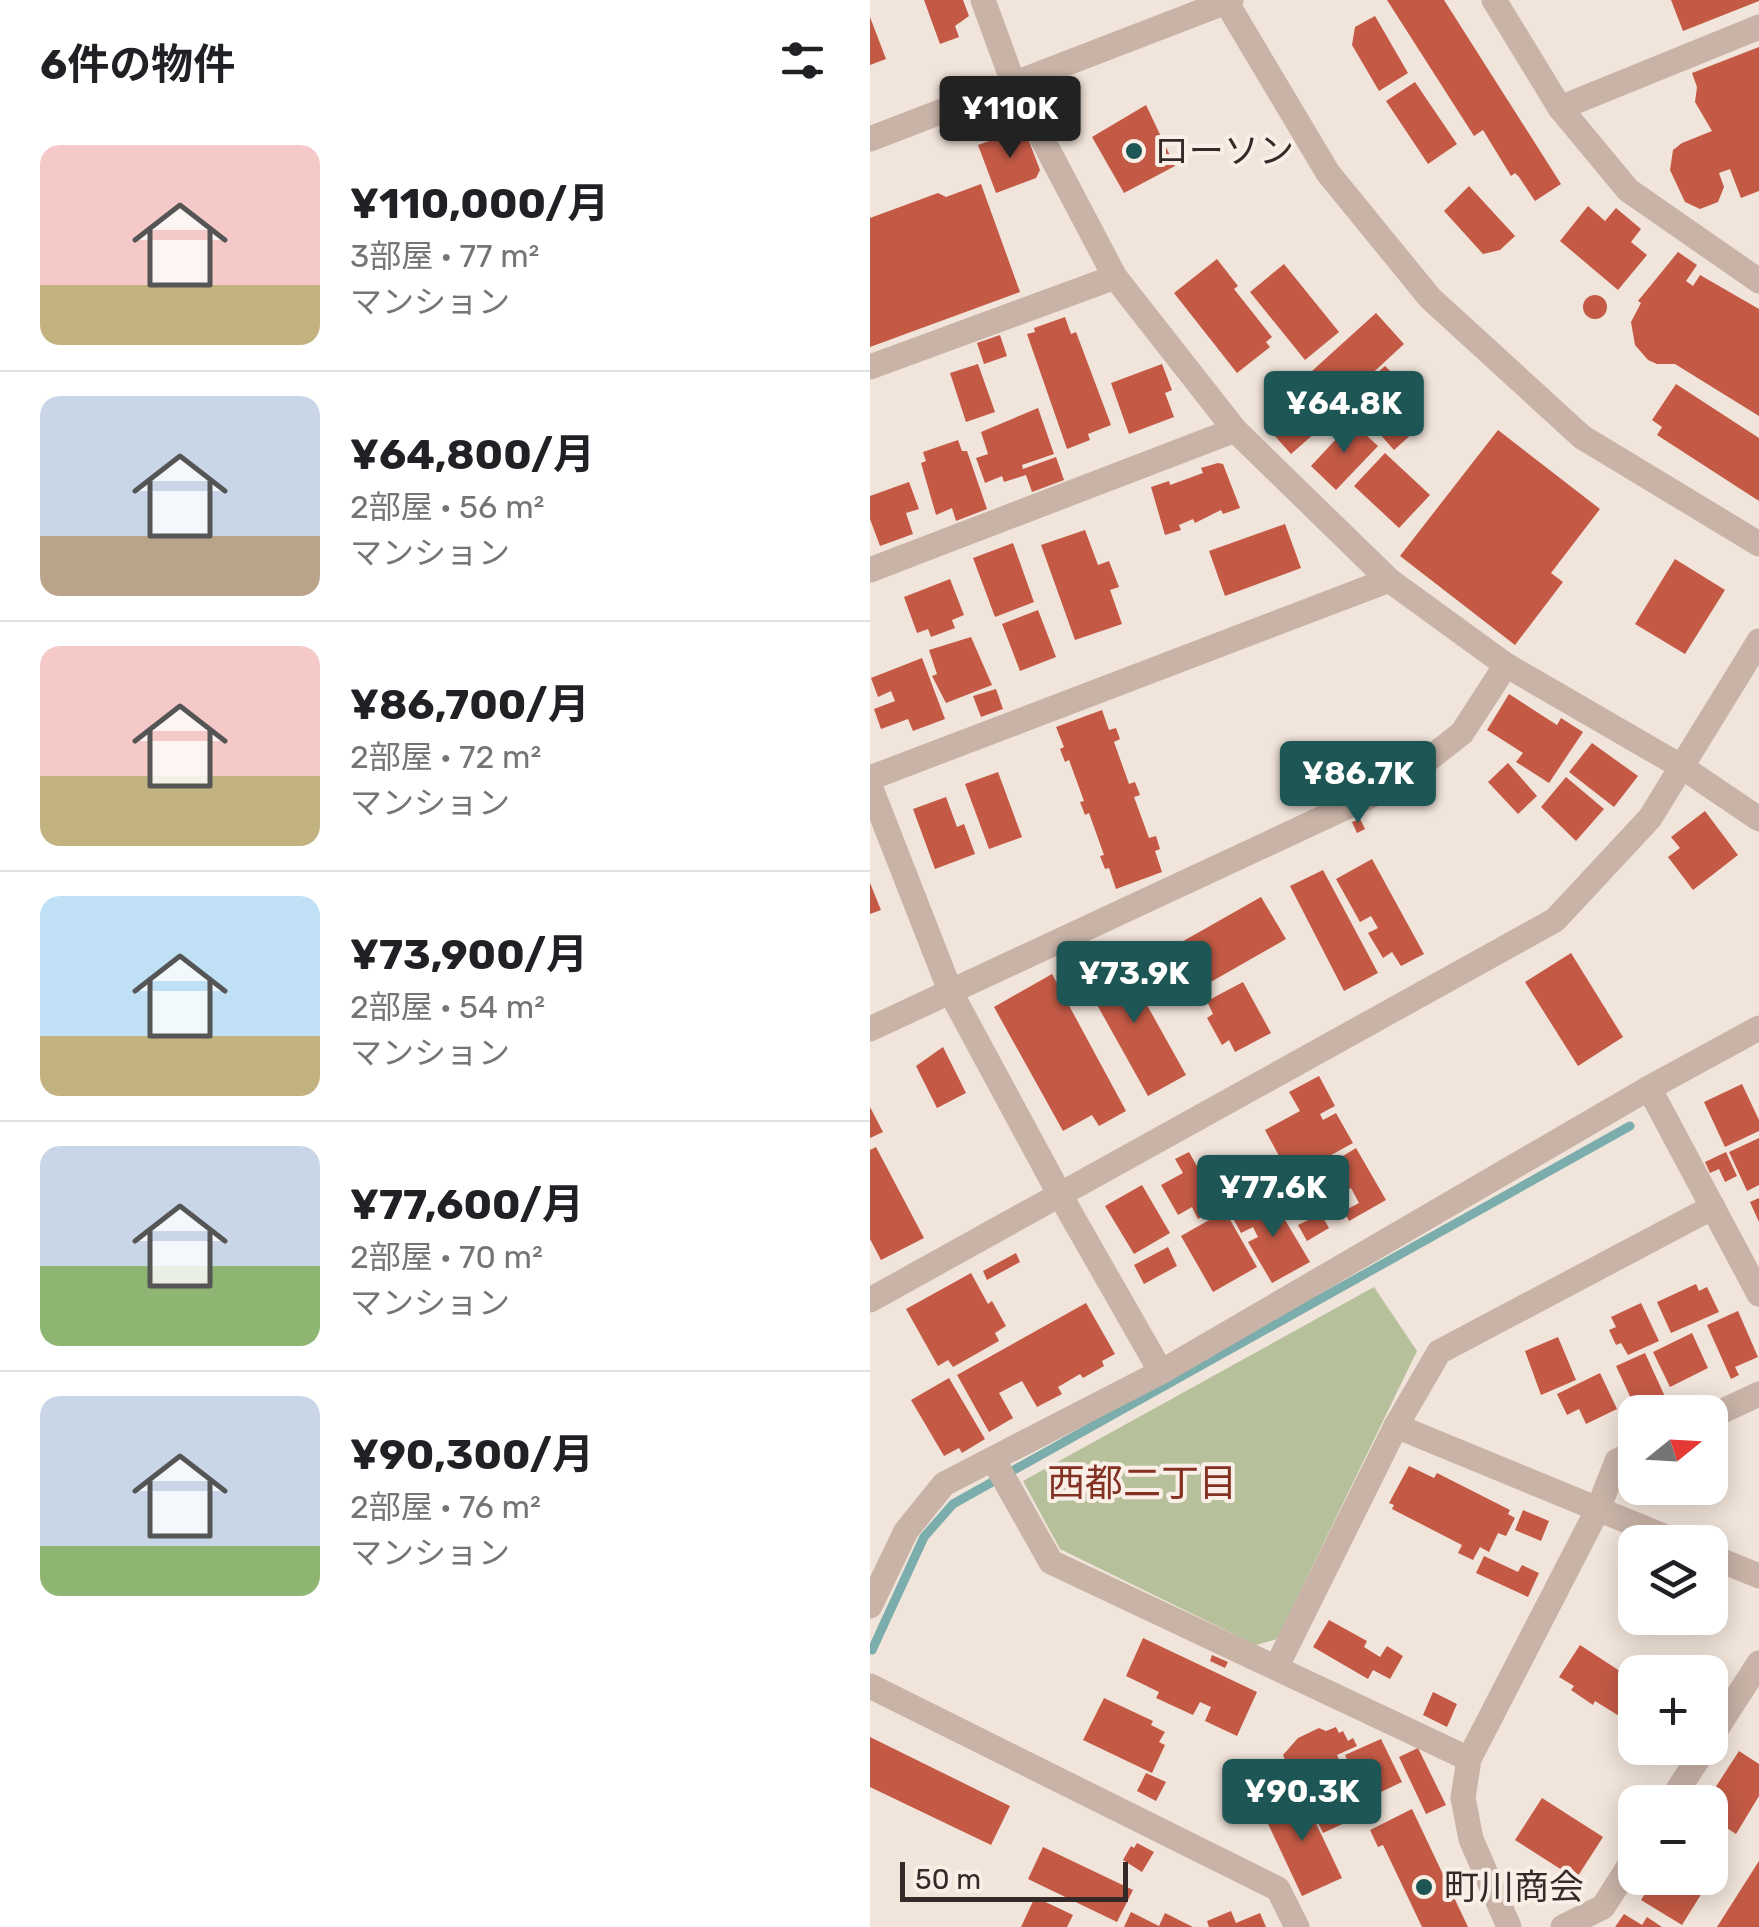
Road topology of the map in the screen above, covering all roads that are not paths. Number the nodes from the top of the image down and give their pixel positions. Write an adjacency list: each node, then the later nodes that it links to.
1 (983, 0): 5 (street)
2 (1494, 0): 6 (street)
3 (1228, 1): 5 (street); 13 (street)
4 (1759, 27): 6 (street)
5 (1014, 85): 7 (street); 10 (street)
6 (1560, 108): 9 (street)
7 (870, 139)
8 (1759, 251): 9 (street)
9 (1748, 274)
10 (1115, 277): 11 (street); 12 (street)
11 (870, 367)
12 (1235, 430): 14 (street); 15 (street)
13 (1759, 544)
14 (870, 570)
15 (1389, 580): 17 (street); 19 (street)
16 (1759, 641): 18 (street)
17 (1506, 664): 18 (street); 22 (street)
18 (1682, 767): 21 (street); 26 (street)
19 (870, 778)
20 (870, 786): 22 (street)
21 (1759, 818)
22 (951, 994): 23 (street); 26 (street)
23 (870, 1028)
24 (1759, 1028): 25 (street)
25 (1649, 1088): 27 (street); 30 (street)
26 (1060, 1195): 29 (street); 30 (street)
27 (1713, 1207): 28 (street); 33 (street)
28 (1759, 1294)
29 (870, 1300)
30 (1161, 1372): 35 (street)
31 (1759, 1394): 32 (street)
32 (1728, 1409)
33 (1396, 1426): 36 (street); 42 (street)
34 (1618, 1462): 36 (street)
35 (1000, 1472): 40 (street); 42 (street)
36 (1598, 1510): 37 (street); 45 (street)
37 (1636, 1525)
38 (1728, 1563): 39 (street)
39 (1759, 1576)
40 (870, 1606)
41 (1759, 1663): 44 (street)
42 (1277, 1666): 45 (street)
43 (870, 1686): 47 (street)
44 (1728, 1712)
45 (1469, 1759): 48 (street)
46 (1618, 1884): 49 (street)
47 (1297, 1927)
48 (1509, 1927)
49 (1563, 1927)

